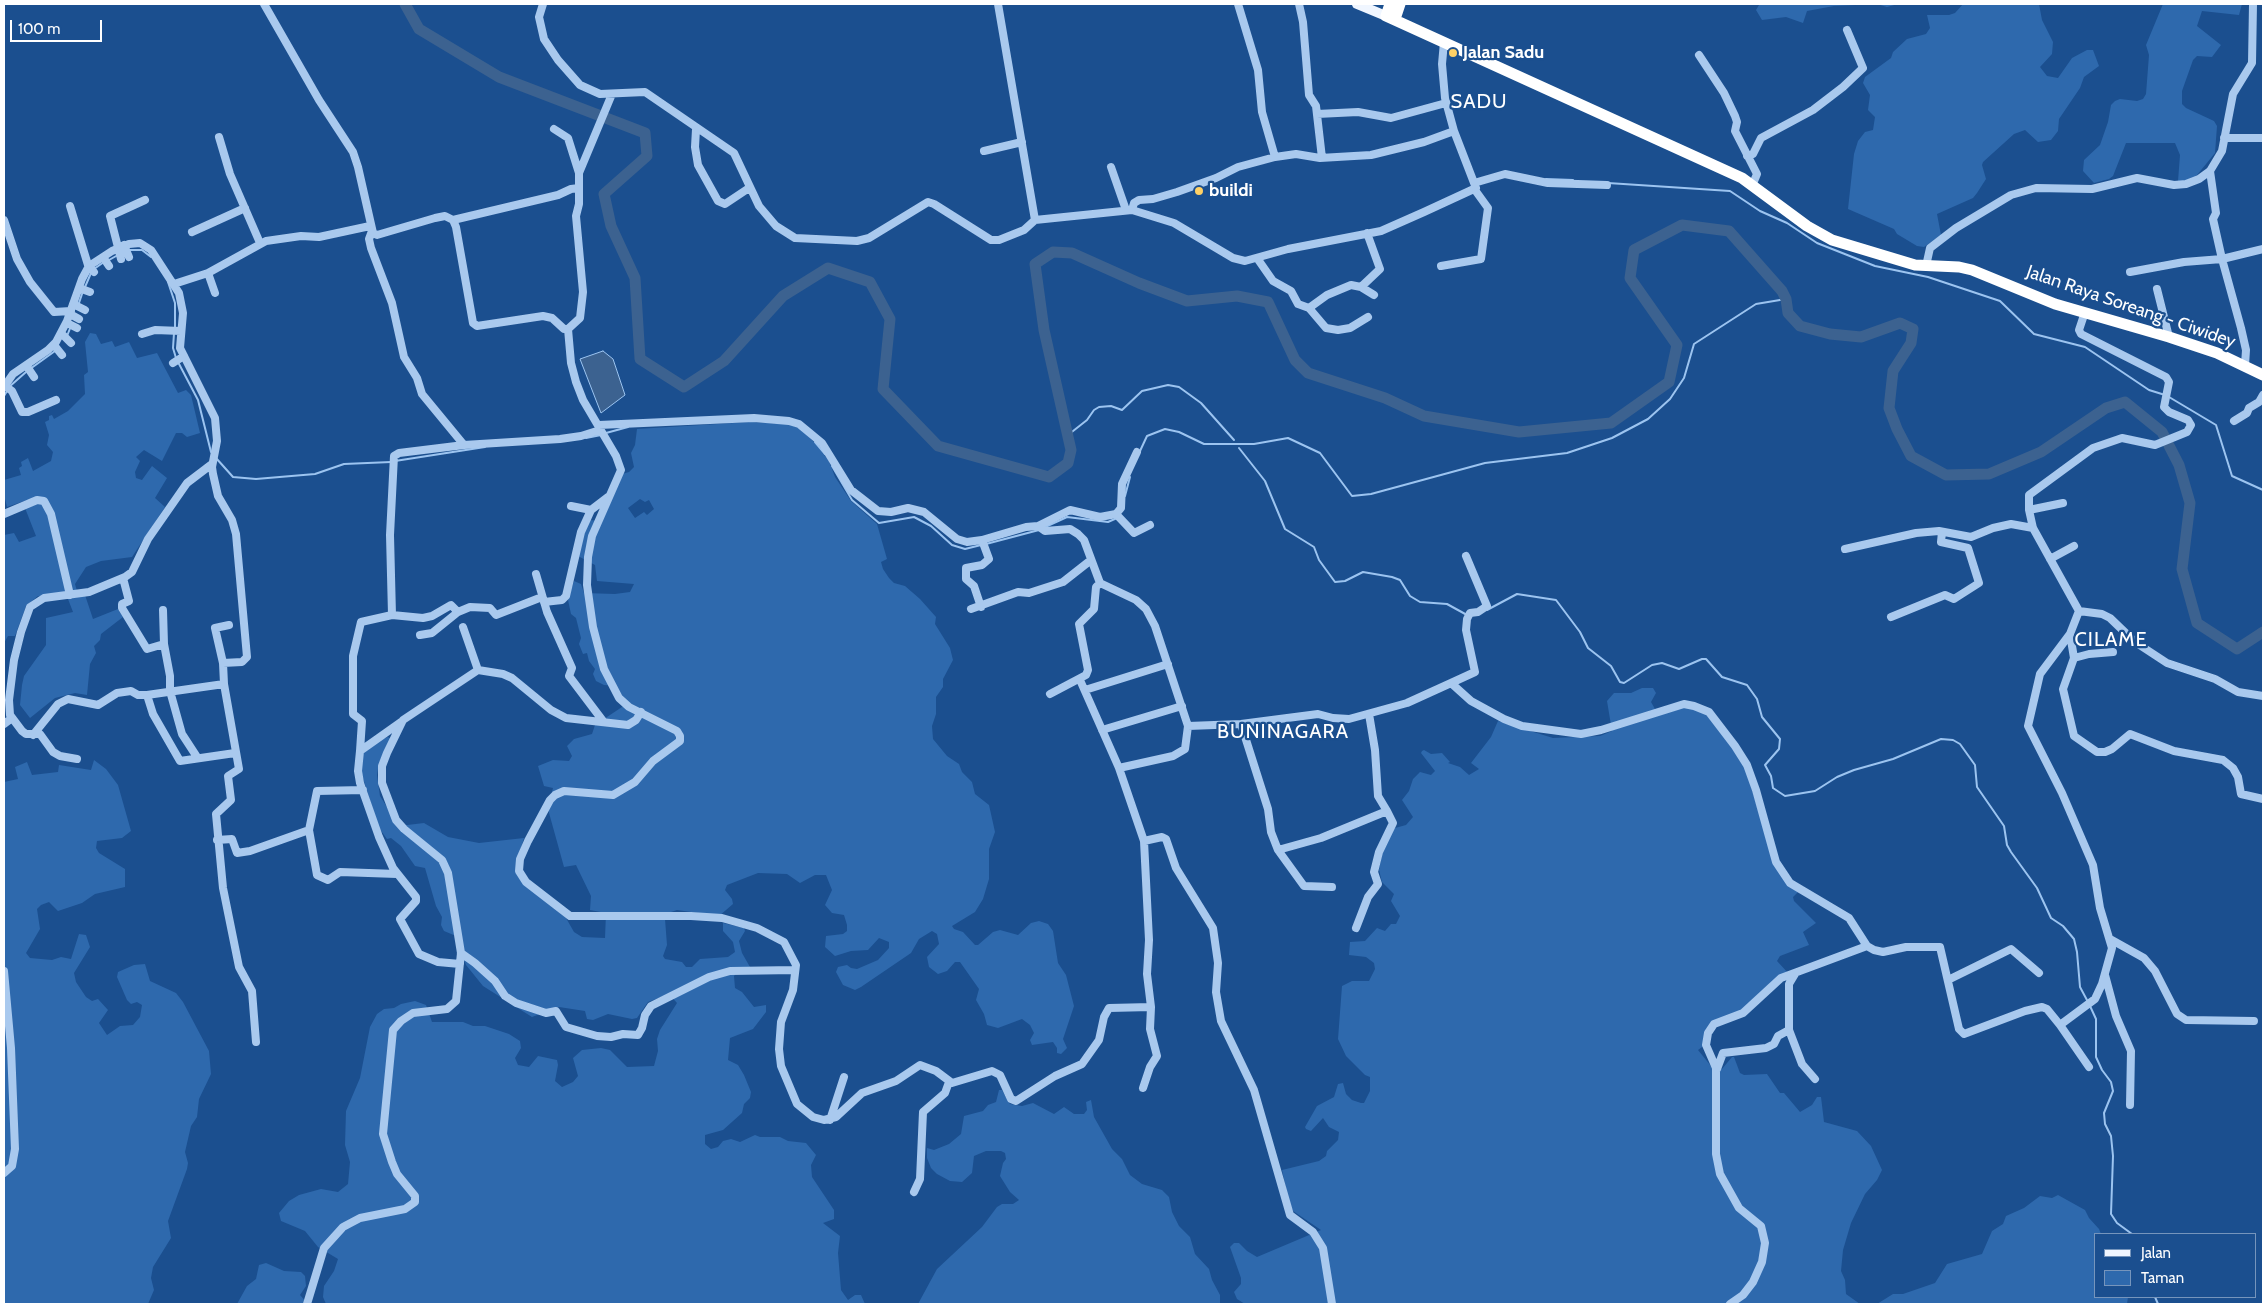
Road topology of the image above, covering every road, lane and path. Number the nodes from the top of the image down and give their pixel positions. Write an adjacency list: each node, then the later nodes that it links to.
1 (264, 4): 43 (street)
2 (543, 4): 14 (street)
3 (998, 4): 23 (street)
4 (1238, 4): 26 (street)
5 (1299, 4): 16 (street)
6 (1357, 4): 10 (main road)
7 (1390, 4): 10 (highway)
8 (1400, 4): 10 (highway)
9 (2253, 4): 21 (street)
10 (1391, 18): 12 (highway, Jalan Raya Soreang - Ciwidey)
11 (1847, 30): 25 (street)
12 (1444, 42): 15 (street); 33 (highway, Jalan Raya Soreang - Ciwidey)
13 (1699, 56): 25 (street)
14 (612, 94): 18 (street); 30 (street)
15 (1446, 103): 16 (street); 19 (street)
16 (1317, 114): 27 (street)
17 (554, 129): 30 (street)
18 (696, 129): 35 (street); 35 (street)
19 (1454, 131): 27 (street); 32 (street)
20 (219, 137): 38 (street)
21 (2224, 138): 22 (street); 29 (street)
22 (2263, 138)
23 (1022, 142): 24 (street); 42 (street)
24 (984, 151)
25 (1747, 156): 33 (street)
26 (1275, 157): 27 (street); 39 (street)
27 (1322, 158)
28 (1111, 167): 39 (street)
29 (2210, 171): 50 (street); 52 (street)
30 (579, 174): 34 (street)
31 (1607, 185): 32 (street)
32 (1475, 186): 45 (street); 51 (street)
33 (1752, 186): 52 (highway, Jalan Raya Soreang - Ciwidey)
34 (579, 188): 41 (street); 65 (street)
35 (749, 188): 42 (street)
36 (145, 200): 48 (street)
37 (70, 206): 53 (street)
38 (245, 208): 44 (street); 46 (street)
39 (1129, 210): 42 (street); 49 (street)
40 (4, 220): 62 (street)
41 (453, 220): 43 (street); 65 (street)
42 (1035, 220)
43 (371, 229): 46 (street); 76 (street)
44 (192, 232)
45 (1367, 233): 49 (street); 57 (street)
46 (260, 243): 55 (street)
47 (2263, 249): 50 (street)
48 (123, 253): 53 (street); 56 (street)
49 (1257, 258): 61 (street)
50 (2222, 260): 54 (street); 69 (street)
51 (1440, 266)
52 (1926, 266): 63 (highway, Jalan Raya Soreang - Ciwidey)
53 (92, 269): 62 (street)
54 (2130, 272)
55 (208, 273): 56 (street); 59 (street)
56 (174, 284): 66 (street)
57 (1361, 287): 60 (street); 61 (street)
58 (2157, 288): 68 (street)
59 (215, 293)
60 (1374, 295)
61 (1309, 308): 64 (street)
62 (76, 312): 71 (street)
63 (2085, 312): 68 (highway, Jalan Raya Soreang - Ciwidey); 83 (street)
64 (1368, 317)
65 (568, 329): 75 (street)
66 (176, 330): 67 (street); 78 (street)
67 (142, 334)
68 (2169, 336): 69 (highway, Jalan Raya Soreang - Ciwidey)
69 (2245, 365): 70 (highway, Jalan Raya Soreang - Ciwidey)
70 (2263, 375)
71 (7, 388): 73 (street)
72 (2263, 395): 74 (street)
73 (56, 400)
74 (2234, 421)
75 (601, 430): 76 (street); 79 (street); 90 (street)
76 (464, 446): 106 (street)
77 (1137, 452): 85 (street)
78 (213, 462): 97 (street); 115 (street)
79 (608, 497): 82 (street); 127 (street)
80 (2063, 503): 83 (street)
81 (571, 506): 82 (street)
82 (591, 510): 100 (street)
83 (2029, 510): 88 (street)
84 (4, 514): 99 (street)
85 (1118, 516): 86 (street); 87 (street)
86 (1150, 525)
87 (1040, 527): 90 (street); 95 (street)
88 (2033, 528): 89 (street); 94 (street)
89 (1942, 532): 92 (street); 107 (street)
90 (982, 543): 101 (street)
91 (2074, 546): 94 (street)
92 (1845, 548)
93 (1466, 556): 119 (street)
94 (2050, 559): 104 (street)
95 (1091, 560): 98 (street); 101 (street)
96 (536, 574): 100 (street)
97 (123, 578): 99 (street); 112 (street)
98 (1100, 583): 116 (street); 118 (street)
99 (70, 595): 129 (street)
100 (543, 600): 105 (street); 131 (street)
101 (981, 607): 102 (street)
102 (971, 609)
103 (163, 610): 112 (street)
104 (2078, 611): 110 (street); 125 (street)
105 (458, 612): 106 (street); 111 (street)
106 (392, 615): 137 (street)
107 (1891, 617)
108 (229, 625): 115 (street)
109 (463, 626): 117 (street)
110 (2070, 634): 114 (street); 152 (street)
111 (420, 635)
112 (164, 644): 122 (street)
113 (2113, 652): 114 (street)
114 (2074, 658): 143 (street)
115 (223, 663): 120 (street)
116 (1168, 664): 121 (street); 126 (street)
117 (478, 670): 130 (street); 131 (street)
118 (1080, 680): 121 (street); 123 (street)
119 (1451, 683): 128 (street); 153 (street)
120 (224, 684): 122 (street); 138 (street)
121 (1085, 690): 135 (street)
122 (170, 691): 124 (street); 139 (street)
123 (1050, 694)
124 (147, 695): 136 (street); 139 (street)
125 (2263, 696)
126 (1182, 706): 134 (street); 135 (street)
127 (641, 712): 131 (street); 156 (street)
128 (1369, 714): 133 (street); 144 (street)
129 (12, 718): 132 (street); 136 (street)
130 (403, 720): 137 (street); 154 (street)
131 (602, 721)
132 (4, 724)
133 (1241, 724): 134 (street); 148 (street)
134 (1188, 726): 141 (street)
135 (1102, 730): 141 (street)
136 (33, 734): 140 (street)
137 (360, 751): 142 (street)
138 (235, 753): 139 (street); 146 (street)
139 (198, 757)
140 (77, 759)
141 (1119, 768): 147 (street)
142 (363, 790): 145 (street); 149 (street)
143 (2263, 799)
144 (1387, 811): 148 (street); 151 (street)
145 (309, 830): 146 (street); 149 (street)
146 (218, 840): 166 (street)
147 (1144, 842): 162 (street); 178 (street)
148 (1278, 850): 150 (street)
149 (397, 874): 155 (street)
150 (1332, 887)
151 (1356, 928)
152 (2109, 938): 160 (street); 163 (street)
153 (1867, 946): 158 (street); 161 (street)
154 (461, 953): 155 (street); 156 (street)
155 (460, 964): 177 (street)
156 (795, 970): 174 (street)
157 (4, 971): 175 (street)
158 (1796, 973): 165 (street); 168 (street)
159 (2039, 973): 161 (street)
160 (2105, 974): 164 (street); 173 (street)
161 (1948, 980): 164 (street)
162 (1151, 1007): 171 (street); 172 (street)
163 (2254, 1021)
164 (2060, 1025): 167 (street)
165 (1789, 1030): 168 (street); 170 (street)
166 (256, 1042)
167 (2089, 1067)
168 (1716, 1071): 179 (street)
169 (844, 1077): 174 (street)
170 (1814, 1079)
171 (949, 1082): 174 (street); 176 (street)
172 (1143, 1088)
173 (2130, 1106)
174 (830, 1120)
175 (4, 1173)
176 (914, 1192)
177 (306, 1304)
178 (1332, 1304)
179 (1730, 1304)

